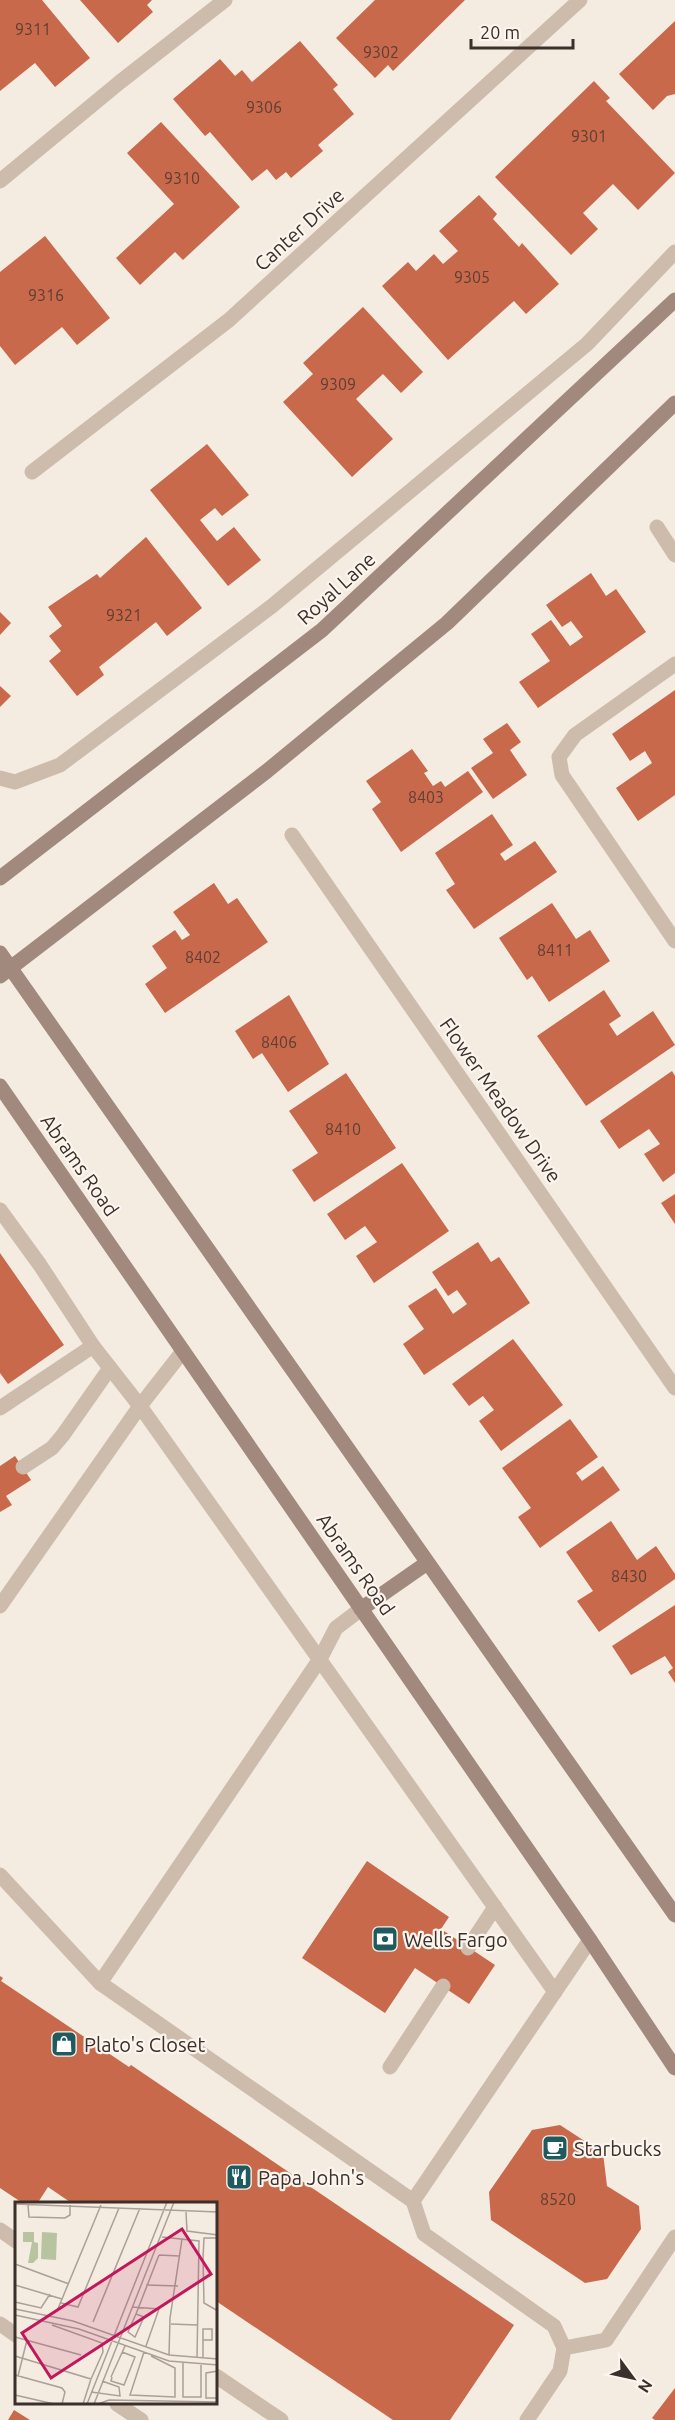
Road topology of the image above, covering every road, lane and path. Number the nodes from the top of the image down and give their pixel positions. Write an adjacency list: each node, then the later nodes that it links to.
1 (225, 0): 3 (street)
2 (571, 3): 7 (street, Canter Drive)
3 (0, 182)
4 (675, 252): 11 (street)
5 (675, 300): 13 (main road, Royal Lane)
6 (675, 403): 16 (main road)
7 (32, 472)
8 (657, 527): 9 (street)
9 (675, 555)
10 (675, 664): 14 (street)
11 (0, 778)
12 (292, 835): 22 (street, Flower Meadow Drive)
13 (0, 878)
14 (675, 941)
15 (0, 952): 16 (main road)
16 (5, 972): 26 (main road)
17 (0, 1086): 20 (main road, Abrams Road)
18 (0, 1210): 19 (street)
19 (93, 1346): 21 (street); 24 (street)
20 (183, 1351): 23 (street); 28 (main road, Abrams Road)
21 (110, 1368): 23 (street); 25 (street)
22 (675, 1388)
23 (140, 1406): 27 (street); 29 (street)
24 (0, 1408)
25 (23, 1467)
26 (427, 1563): 28 (main road); 32 (main road)
27 (0, 1606)
28 (361, 1609): 29 (street); 33 (main road, Abrams Road)
29 (320, 1659): 31 (street); 35 (street)
30 (0, 1875): 35 (street)
31 (495, 1907): 34 (street); 37 (street)
32 (675, 1915)
33 (590, 1940): 37 (street); 39 (main road, Abrams Road)
34 (468, 1948)
35 (100, 1983): 40 (street)
36 (443, 1986): 38 (street)
37 (555, 1992): 40 (street)
38 (390, 2067)
39 (675, 2068)
40 (413, 2201): 46 (street)
41 (0, 2229): 43 (street)
42 (675, 2237): 46 (street)
43 (15, 2240)
44 (0, 2324): 45 (street)
45 (15, 2334)
46 (564, 2348): 51 (street)
47 (218, 2377): 50 (street)
48 (120, 2405): 49 (street)
49 (141, 2420)
50 (281, 2420)
51 (527, 2420)

